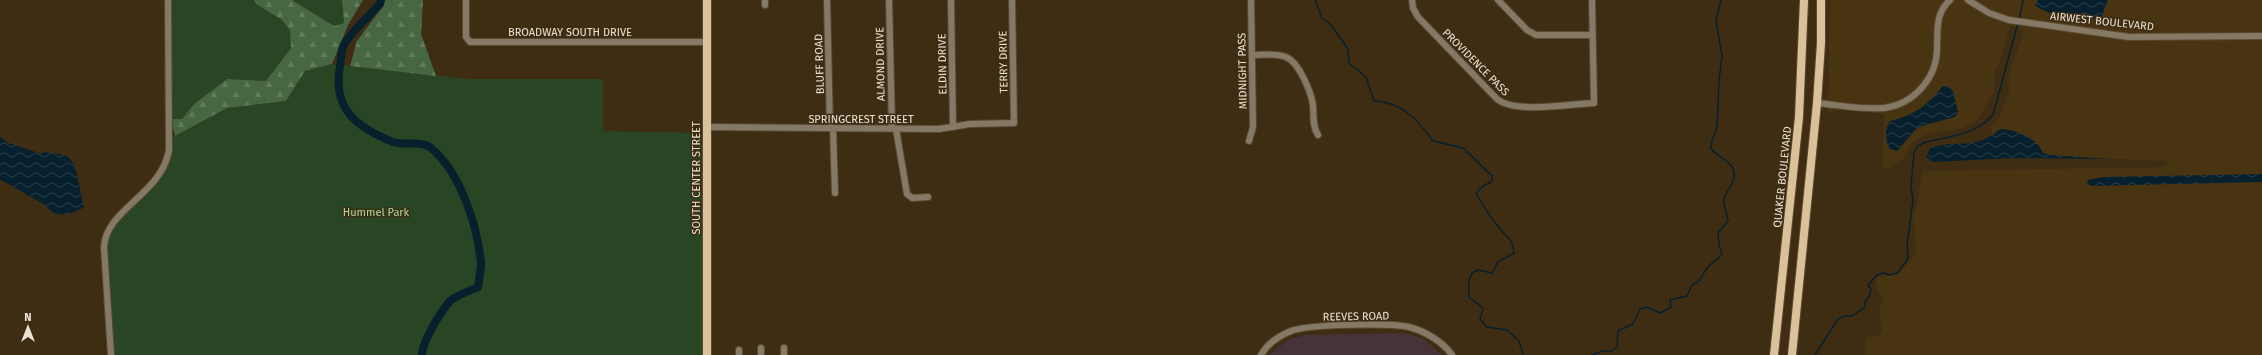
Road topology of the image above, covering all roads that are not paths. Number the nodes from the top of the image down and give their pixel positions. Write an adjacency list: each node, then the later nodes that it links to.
1 (168, 0): 32 (street)
2 (466, 0): 18 (street, BROADWAY SOUTH DRIVE)
3 (707, 0): 18 (main road, SOUTH CENTER STREET)
4 (827, 0): 24 (street, BLUFF ROAD)
5 (889, 0): 25 (street, ALMOND DRIVE)
6 (951, 0): 23 (street, ELDIN DRIVE)
7 (1012, 0): 21 (street, TERRY DRIVE)
8 (1251, 0): 19 (street, MIDNIGHT PASS)
9 (1412, 0): 16 (street, PROVIDENCE PASS)
10 (1498, 0): 16 (street)
11 (1592, 0): 16 (street)
12 (1804, 0): 38 (main road, QUAKER BOULEVARD)
13 (1821, 0): 20 (main road)
14 (1950, 0): 20 (street)
15 (1968, 0): 17 (street, AIRWEST BOULEVARD)
16 (1592, 35)
17 (2262, 36)
18 (706, 42): 22 (main road, SOUTH CENTER STREET)
19 (1252, 55): 26 (street); 27 (street, MIDNIGHT PASS)
20 (1817, 103): 39 (main road)
21 (1014, 123): 23 (street, SPRINGCREST STREET)
22 (707, 127): 24 (street, SPRINGCREST STREET); 33 (main road, SOUTH CENTER STREET)
23 (953, 127): 25 (street, SPRINGCREST STREET)
24 (832, 128): 25 (street, SPRINGCREST STREET); 28 (street, BLUFF ROAD)
25 (894, 128): 29 (street, ALMOND DRIVE)
26 (1318, 135)
27 (1249, 141)
28 (835, 193)
29 (928, 198)
30 (761, 348): 34 (street)
31 (784, 348): 35 (street)
32 (110, 355)
33 (707, 355)
34 (761, 355)
35 (784, 355)
36 (1261, 355): 37 (street, REEVES ROAD)
37 (1452, 355)
38 (1774, 355)
39 (1792, 355)

